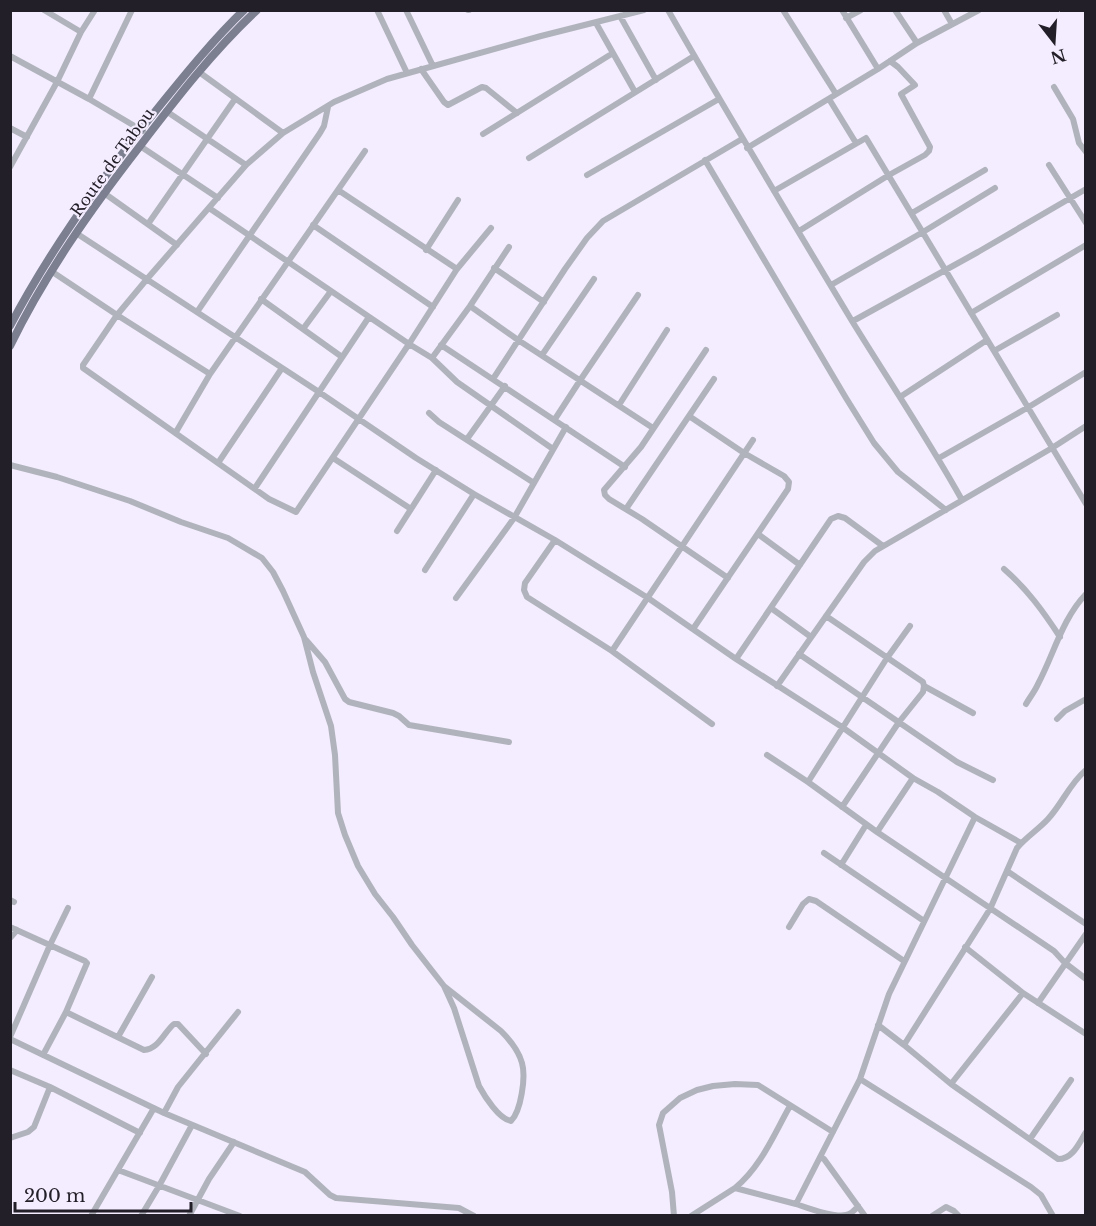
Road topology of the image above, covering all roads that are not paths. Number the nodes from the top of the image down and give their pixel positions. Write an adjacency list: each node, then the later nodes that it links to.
1 (44, 10): 20 (street)
2 (94, 10): 20 (street)
3 (132, 10): 36 (street)
4 (244, 10): 44 (main road, Route de Tabou)
5 (257, 10): 29 (main road, Route de Tabou)
6 (377, 10): 30 (street)
7 (406, 10): 26 (street)
8 (644, 10): 16 (street)
9 (668, 10): 23 (street)
10 (783, 10): 35 (street)
11 (842, 10): 17 (street)
12 (861, 10): 17 (street)
13 (895, 10): 21 (street)
14 (945, 10): 19 (street)
15 (979, 10): 19 (street)
16 (620, 16): 18 (street); 31 (street)
17 (846, 18): 28 (street)
18 (596, 23): 22 (street); 26 (street)
19 (952, 24): 21 (street)
20 (81, 32): 32 (street)
21 (917, 44): 25 (street)
22 (613, 53): 34 (street); 42 (street)
23 (694, 56): 31 (street); 38 (street)
24 (10, 57): 32 (street)
25 (890, 61): 28 (street); 64 (street)
26 (432, 66): 27 (street)
27 (421, 69): 30 (street); 42 (street)
28 (878, 69): 35 (street)
29 (199, 72): 37 (street); 41 (main road, Route de Tabou)
30 (407, 73): 40 (street)
31 (656, 80): 34 (street)
32 (57, 82): 36 (street); 48 (street)
33 (1054, 87): 55 (street)
34 (635, 92): 56 (street)
35 (836, 94): 39 (street)
36 (88, 99): 44 (street)
37 (235, 99): 45 (street); 49 (street)
38 (719, 99): 50 (street); 63 (street)
39 (829, 99): 51 (street); 53 (street)
40 (328, 107): 45 (street); 82 (street)
41 (166, 111): 47 (main road, Route de Tabou); 49 (street)
42 (517, 113): 46 (street)
43 (10, 128): 48 (street)
44 (140, 130): 47 (street); 107 (main road, Route de Tabou)
45 (283, 133): 58 (street)
46 (483, 134)
47 (148, 135): 52 (main road, Route de Tabou)
48 (27, 137): 60 (street)
49 (206, 139): 58 (street); 62 (street)
50 (742, 139): 53 (street); 57 (street)
51 (856, 143): 64 (street); 68 (street)
52 (140, 146): 62 (street); 69 (main road, Route de Tabou)
53 (747, 148): 68 (street)
54 (365, 151): 67 (street)
55 (1086, 152)
56 (529, 158)
57 (705, 160): 98 (street); 159 (street)
58 (246, 165): 70 (street)
59 (1049, 165): 71 (street)
60 (10, 167)
61 (986, 170): 74 (street)
62 (182, 174): 70 (street); 76 (street)
63 (587, 175)
64 (889, 176): 74 (street); 79 (street)
65 (995, 188): 80 (street)
66 (1086, 189): 71 (street)
67 (338, 190): 77 (street); 86 (street)
68 (774, 191): 79 (street)
69 (104, 193): 76 (street); 81 (main road, Route de Tabou)
70 (218, 198): 73 (street)
71 (1070, 198): 75 (street); 90 (street)
72 (458, 200): 86 (street)
73 (209, 208): 82 (street); 83 (street)
74 (912, 213): 80 (street)
75 (1086, 223)
76 (148, 224): 83 (street)
77 (313, 225): 87 (street); 100 (street)
78 (491, 228): 89 (street)
79 (799, 231): 94 (street)
80 (923, 232): 90 (street); 94 (street)
81 (76, 233): 91 (main road, Route de Tabou); 92 (street)
82 (249, 235): 87 (street); 101 (street)
83 (177, 245): 92 (street)
84 (1086, 245): 102 (street)
85 (509, 247): 88 (street)
86 (426, 250): 89 (street)
87 (288, 261): 95 (street); 97 (street)
88 (494, 268): 98 (street); 99 (street)
89 (457, 269): 100 (street)
90 (945, 271): 102 (street); 106 (street)
91 (51, 272): 103 (street); 115 (main road, Route de Tabou)
92 (147, 279): 101 (street); 103 (street)
93 (594, 279): 118 (street)
94 (831, 285): 106 (street)
95 (331, 291): 105 (street); 108 (street)
96 (638, 296): 126 (street)
97 (261, 299): 108 (street); 110 (street)
98 (544, 302): 111 (street)
99 (470, 306): 111 (street); 114 (street)
100 (433, 307): 113 (street)
101 (197, 312): 110 (street)
102 (971, 313): 112 (street)
103 (117, 315): 123 (street); 140 (street)
104 (1057, 315): 117 (street)
105 (369, 317): 113 (street); 119 (street)
106 (853, 321): 129 (street)
107 (10, 326)
108 (303, 329): 119 (street)
109 (667, 330): 131 (street)
110 (235, 337): 121 (street); 123 (street)
111 (518, 339): 118 (street); 124 (street)
112 (987, 340): 117 (street); 129 (street)
113 (409, 345): 120 (street); 135 (street)
114 (441, 345): 120 (street); 124 (street)
115 (10, 346)
116 (706, 350): 139 (street)
117 (994, 351): 132 (street)
118 (542, 355): 126 (street)
119 (342, 357): 128 (street)
120 (432, 358): 130 (street)
121 (282, 368): 128 (street); 148 (street)
122 (1086, 372): 132 (street)
123 (210, 374): 140 (street)
124 (493, 379): 127 (street)
125 (714, 379): 134 (street)
126 (581, 380): 131 (street); 136 (street)
127 (505, 386): 130 (street); 136 (street)
128 (319, 392): 135 (street); 153 (street)
129 (900, 397): 147 (street)
130 (491, 405): 141 (street); 144 (street)
131 (619, 405): 139 (street)
132 (1027, 408): 143 (street); 147 (street)
133 (429, 413): 141 (street)
134 (689, 416): 145 (street); 158 (street)
135 (358, 420): 146 (street); 151 (street)
136 (555, 420): 138 (street)
137 (1086, 426): 143 (street)
138 (566, 427): 144 (street); 150 (street)
139 (653, 428): 150 (street)
140 (176, 432): 148 (street)
141 (466, 439): 152 (street)
142 (753, 440): 145 (street)
143 (1052, 448): 155 (street); 156 (street)
144 (554, 449): 152 (street)
145 (744, 453): 162 (street); 164 (street)
146 (333, 458): 153 (street); 157 (street)
147 (939, 458): 155 (street)
148 (218, 463): 153 (street)
149 (10, 465): 177 (street)
150 (625, 467): 158 (street)
151 (436, 470): 154 (street); 157 (street)
152 (534, 483): 160 (street)
153 (255, 488)
154 (474, 494): 160 (street); 168 (street)
155 (962, 500): 159 (street)
156 (1086, 504)
157 (411, 509): 161 (street)
158 (626, 509): 164 (street)
159 (946, 510): 165 (street)
160 (514, 518): 163 (street); 171 (street)
161 (397, 531)
162 (758, 534): 166 (street); 169 (street)
163 (555, 540): 172 (street); 180 (street)
164 (682, 546): 169 (street); 172 (street)
165 (883, 546): 166 (street); 174 (street)
166 (800, 565): 173 (street)
167 (1004, 569): 179 (street)
168 (426, 570)
169 (728, 578): 176 (street)
170 (1086, 594): 179 (street)
171 (456, 598)
172 (648, 598): 176 (street); 180 (street)
173 (771, 608): 178 (street); 183 (street)
174 (826, 616): 178 (street); 182 (street)
175 (910, 626): 182 (street)
176 (693, 629): 183 (street)
177 (304, 637): 194 (street); 224 (street)
178 (811, 637): 181 (street)
179 (1060, 637): 188 (street)
180 (612, 651): 192 (street)
181 (799, 654): 184 (street); 186 (street)
182 (887, 658): 185 (street); 186 (street)
183 (736, 659): 184 (street)
184 (777, 686): 193 (street)
185 (924, 686): 189 (street); 191 (street)
186 (862, 698): 191 (street); 193 (street)
187 (1086, 699): 190 (street)
188 (1026, 704)
189 (973, 713)
190 (1057, 718)
191 (898, 722): 195 (street); 199 (street)
192 (712, 724)
193 (842, 727): 195 (street); 200 (street)
194 (509, 742)
195 (878, 752): 198 (street); 201 (street)
196 (767, 755): 200 (street)
197 (1086, 770): 205 (street)
198 (913, 778): 202 (street); 204 (street)
199 (993, 780)
200 (808, 782): 201 (street)
201 (842, 807): 203 (street)
202 (975, 817): 205 (street); 209 (street)
203 (866, 825): 204 (street); 207 (street)
204 (877, 832): 209 (street)
205 (1021, 843): 208 (street)
206 (824, 853): 207 (street)
207 (841, 865): 212 (street)
208 (1007, 870): 211 (street); 213 (street)
209 (946, 878): 211 (street); 212 (street)
210 (68, 908): 218 (street)
211 (990, 909): 219 (street); 221 (street)
212 (924, 921): 220 (street)
213 (1086, 924)
214 (789, 927): 220 (street)
215 (14, 928): 217 (street); 218 (street)
216 (1086, 934): 221 (street)
217 (10, 938)
218 (50, 945): 227 (street); 232 (street)
219 (965, 947): 225 (street); 233 (street)
220 (904, 961): 229 (street)
221 (1065, 963): 223 (street); 226 (street)
222 (152, 977): 231 (street)
223 (1086, 978)
224 (444, 986): 224 (street)
225 (1023, 993): 226 (street); 239 (street)
226 (1038, 1003): 230 (street)
227 (66, 1012): 231 (street); 235 (street)
228 (238, 1012): 234 (street)
229 (878, 1025): 233 (street); 237 (street)
230 (1086, 1034)
231 (118, 1036): 234 (street)
232 (10, 1038): 235 (street)
233 (904, 1045): 239 (street)
234 (206, 1053): 243 (street)
235 (44, 1054): 242 (street)
236 (10, 1070): 240 (street)
237 (860, 1079): 245 (street); 268 (street)
238 (1071, 1080): 249 (street)
239 (951, 1084): 249 (street)
240 (50, 1087): 247 (street); 248 (street)
241 (790, 1106): 245 (street); 254 (street); 263 (street)
242 (154, 1108): 243 (street); 247 (street)
243 (164, 1113): 244 (street)
244 (192, 1125): 250 (street); 253 (street)
245 (833, 1132): 251 (street)
246 (1086, 1132): 249 (street)
247 (140, 1133): 252 (street)
248 (10, 1138)
249 (1030, 1139)
250 (234, 1142): 255 (street); 262 (street)
251 (819, 1156): 256 (street); 257 (street)
252 (118, 1170): 253 (street); 258 (street)
253 (159, 1186): 255 (street); 259 (street)
254 (735, 1188): 256 (street); 264 (street)
255 (198, 1199): 260 (street); 261 (street)
256 (796, 1204): 257 (street)
257 (858, 1206): 265 (street)
258 (91, 1215)
259 (141, 1215)
260 (189, 1215)
261 (240, 1215)
262 (474, 1215)
263 (674, 1215)
264 (691, 1215)
265 (865, 1215)
266 (932, 1215): 267 (street)
267 (959, 1215)
268 (1053, 1215)

